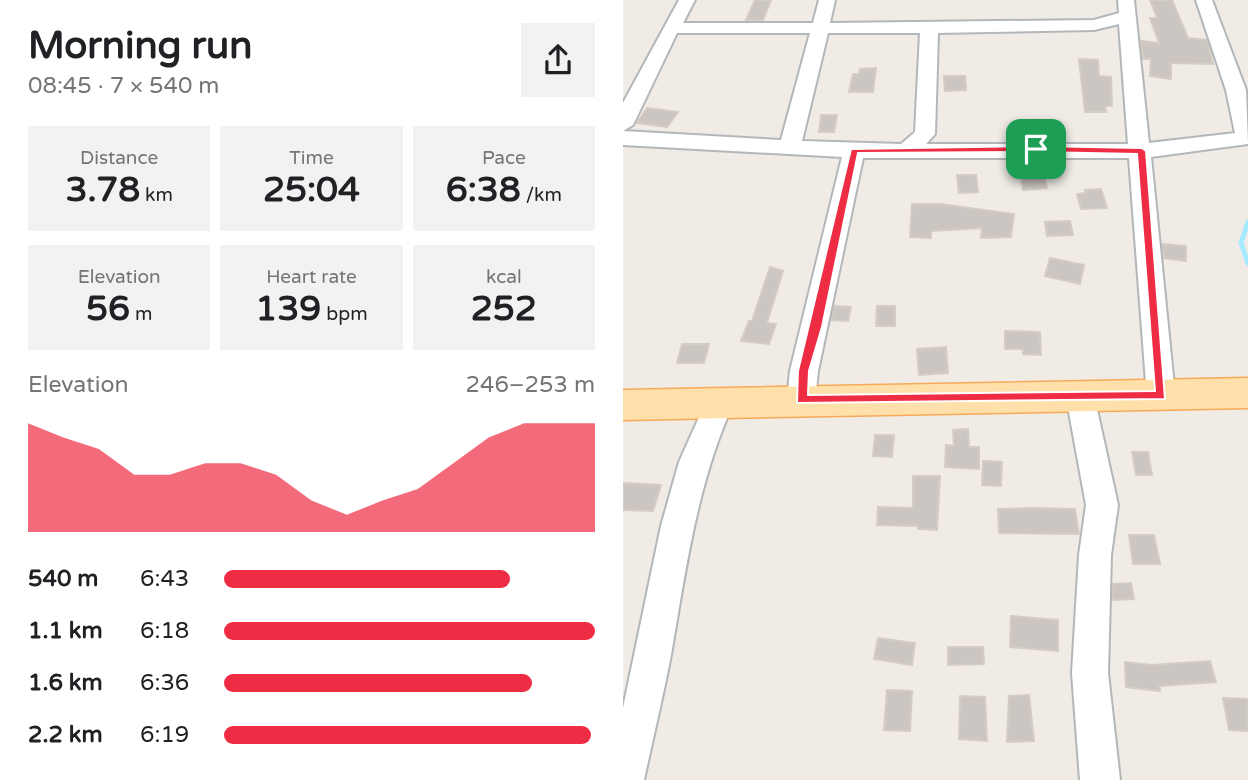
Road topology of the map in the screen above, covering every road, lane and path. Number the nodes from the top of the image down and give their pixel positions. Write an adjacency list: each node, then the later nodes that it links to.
1 (687, 0): 5 (street)
2 (827, 0): 6 (street)
3 (1204, 0): 13 (street)
4 (1127, 8): 7 (street); 13 (street)
5 (673, 28): 6 (street); 8 (street)
6 (818, 29): 7 (street); 10 (street)
7 (929, 30): 12 (street)
8 (623, 125)
9 (623, 138): 10 (street)
10 (790, 148): 11 (street)
11 (854, 151): 12 (street); 17 (street)
12 (906, 151): 13 (street)
13 (1142, 151): 16 (street)
14 (1248, 393): 16 (main road)
15 (1080, 396): 16 (main road); 17 (main road); 21 (street)
16 (1161, 396)
17 (801, 400): 18 (main road)
18 (720, 402): 19 (main road); 20 (street)
19 (623, 405)
20 (624, 780)
21 (1100, 780)

